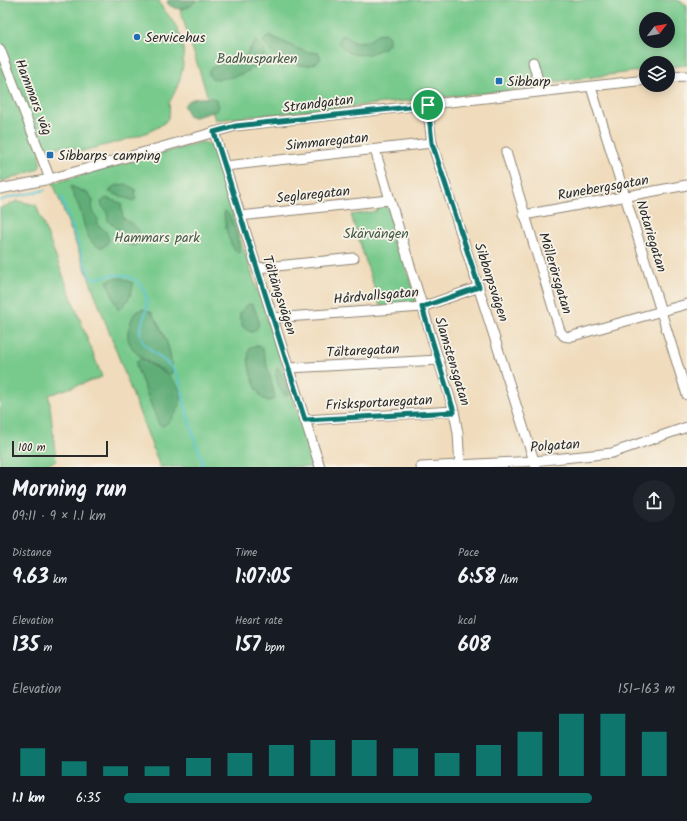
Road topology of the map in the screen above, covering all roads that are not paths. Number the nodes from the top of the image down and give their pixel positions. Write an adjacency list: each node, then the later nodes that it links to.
1 (0, 49): 14 (street, Hammars väg)
2 (533, 62): 7 (street)
3 (687, 76): 4 (street)
4 (675, 77)
5 (639, 81): 6 (street, Strandgatan)
6 (591, 87): 7 (street, Strandgatan); 17 (street, Notariegatan)
7 (541, 91): 8 (street, Strandgatan)
8 (428, 105): 9 (street, Strandgatan); 10 (street, Sibbarpsvägen)
9 (214, 132): 13 (street, Tältängsvägen); 14 (street, Strandgatan)
10 (432, 143): 11 (street, Simmaregatan); 23 (street, Sibbarpsvägen)
11 (375, 150): 13 (street, Simmaregatan); 18 (street, Slamstensgatan)
12 (506, 152): 20 (street, Möllerörsgatan)
13 (224, 166): 19 (street, Tältängsvägen)
14 (50, 179): 16 (street, Strandgatan)
15 (687, 185): 17 (street, Runebergsgatan)
16 (0, 189)
17 (625, 197): 20 (street, Runebergsgatan); 26 (street, Notariegatan)
18 (389, 200): 19 (street, Seglaregatan); 25 (street, Slamstensgatan)
19 (240, 216): 22 (street, Tältängsvägen)
20 (524, 216): 26 (street, Möllerörsgatan)
21 (354, 258): 22 (street)
22 (257, 268): 27 (street, Tältängsvägen)
23 (479, 287): 25 (street, Hårdvallsgatan); 34 (street, Sibbarpsvägen)
24 (687, 304): 26 (street)
25 (422, 307): 27 (street, Hårdvallsgatan); 28 (street, Slamstensgatan)
26 (661, 311): 30 (street, Notariegatan)
27 (273, 318): 29 (street, Tältängsvägen)
28 (439, 360): 29 (street, Tältaregatan); 31 (street, Slamstensgatan)
29 (289, 368): 32 (street, Tältängsvägen)
30 (687, 395)
31 (454, 412): 32 (street, Frisksportaregatan); 35 (street, Slamstensgatan)
32 (305, 420): 36 (street, Tältängsvägen)
33 (687, 427): 34 (street, Polgatan)
34 (535, 464): 35 (street, Polgatan)
35 (460, 466): 37 (street, Polgatan)
36 (320, 467)
37 (421, 467)

